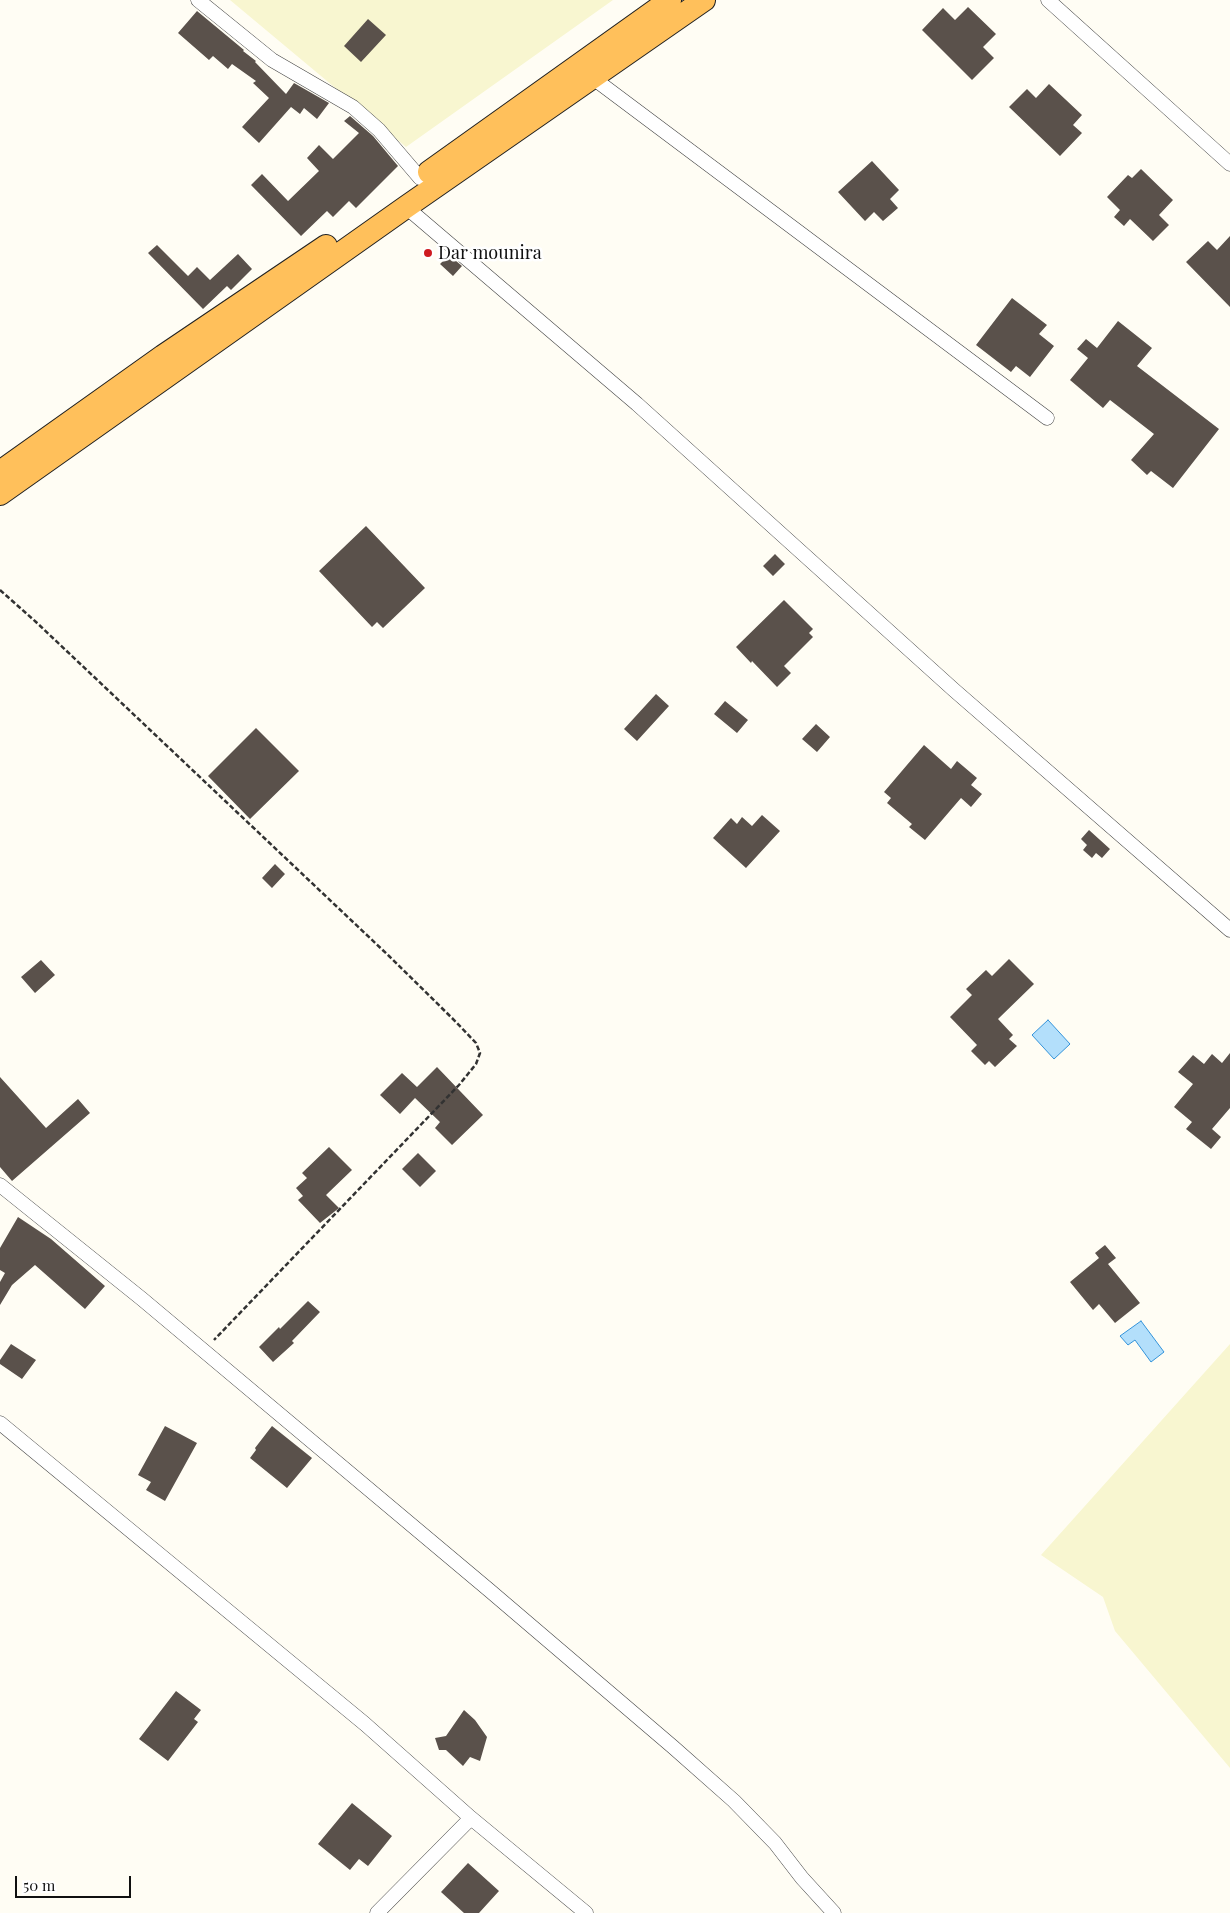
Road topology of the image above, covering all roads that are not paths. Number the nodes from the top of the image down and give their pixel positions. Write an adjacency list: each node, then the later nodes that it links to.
1 (198, 0): 7 (street)
2 (670, 0): 7 (highway)
3 (704, 0): 5 (highway)
4 (1048, 0): 6 (street)
5 (593, 78): 8 (highway); 9 (street)
6 (1230, 164)
7 (420, 178): 10 (highway)
8 (406, 206): 11 (highway); 12 (street)
9 (1047, 418)
10 (0, 472)
11 (0, 494)
12 (1230, 930)
13 (0, 1185): 18 (street)
14 (0, 1422): 15 (street)
15 (471, 1818): 16 (street); 17 (street)
16 (377, 1913)
17 (586, 1913)
18 (834, 1913)

